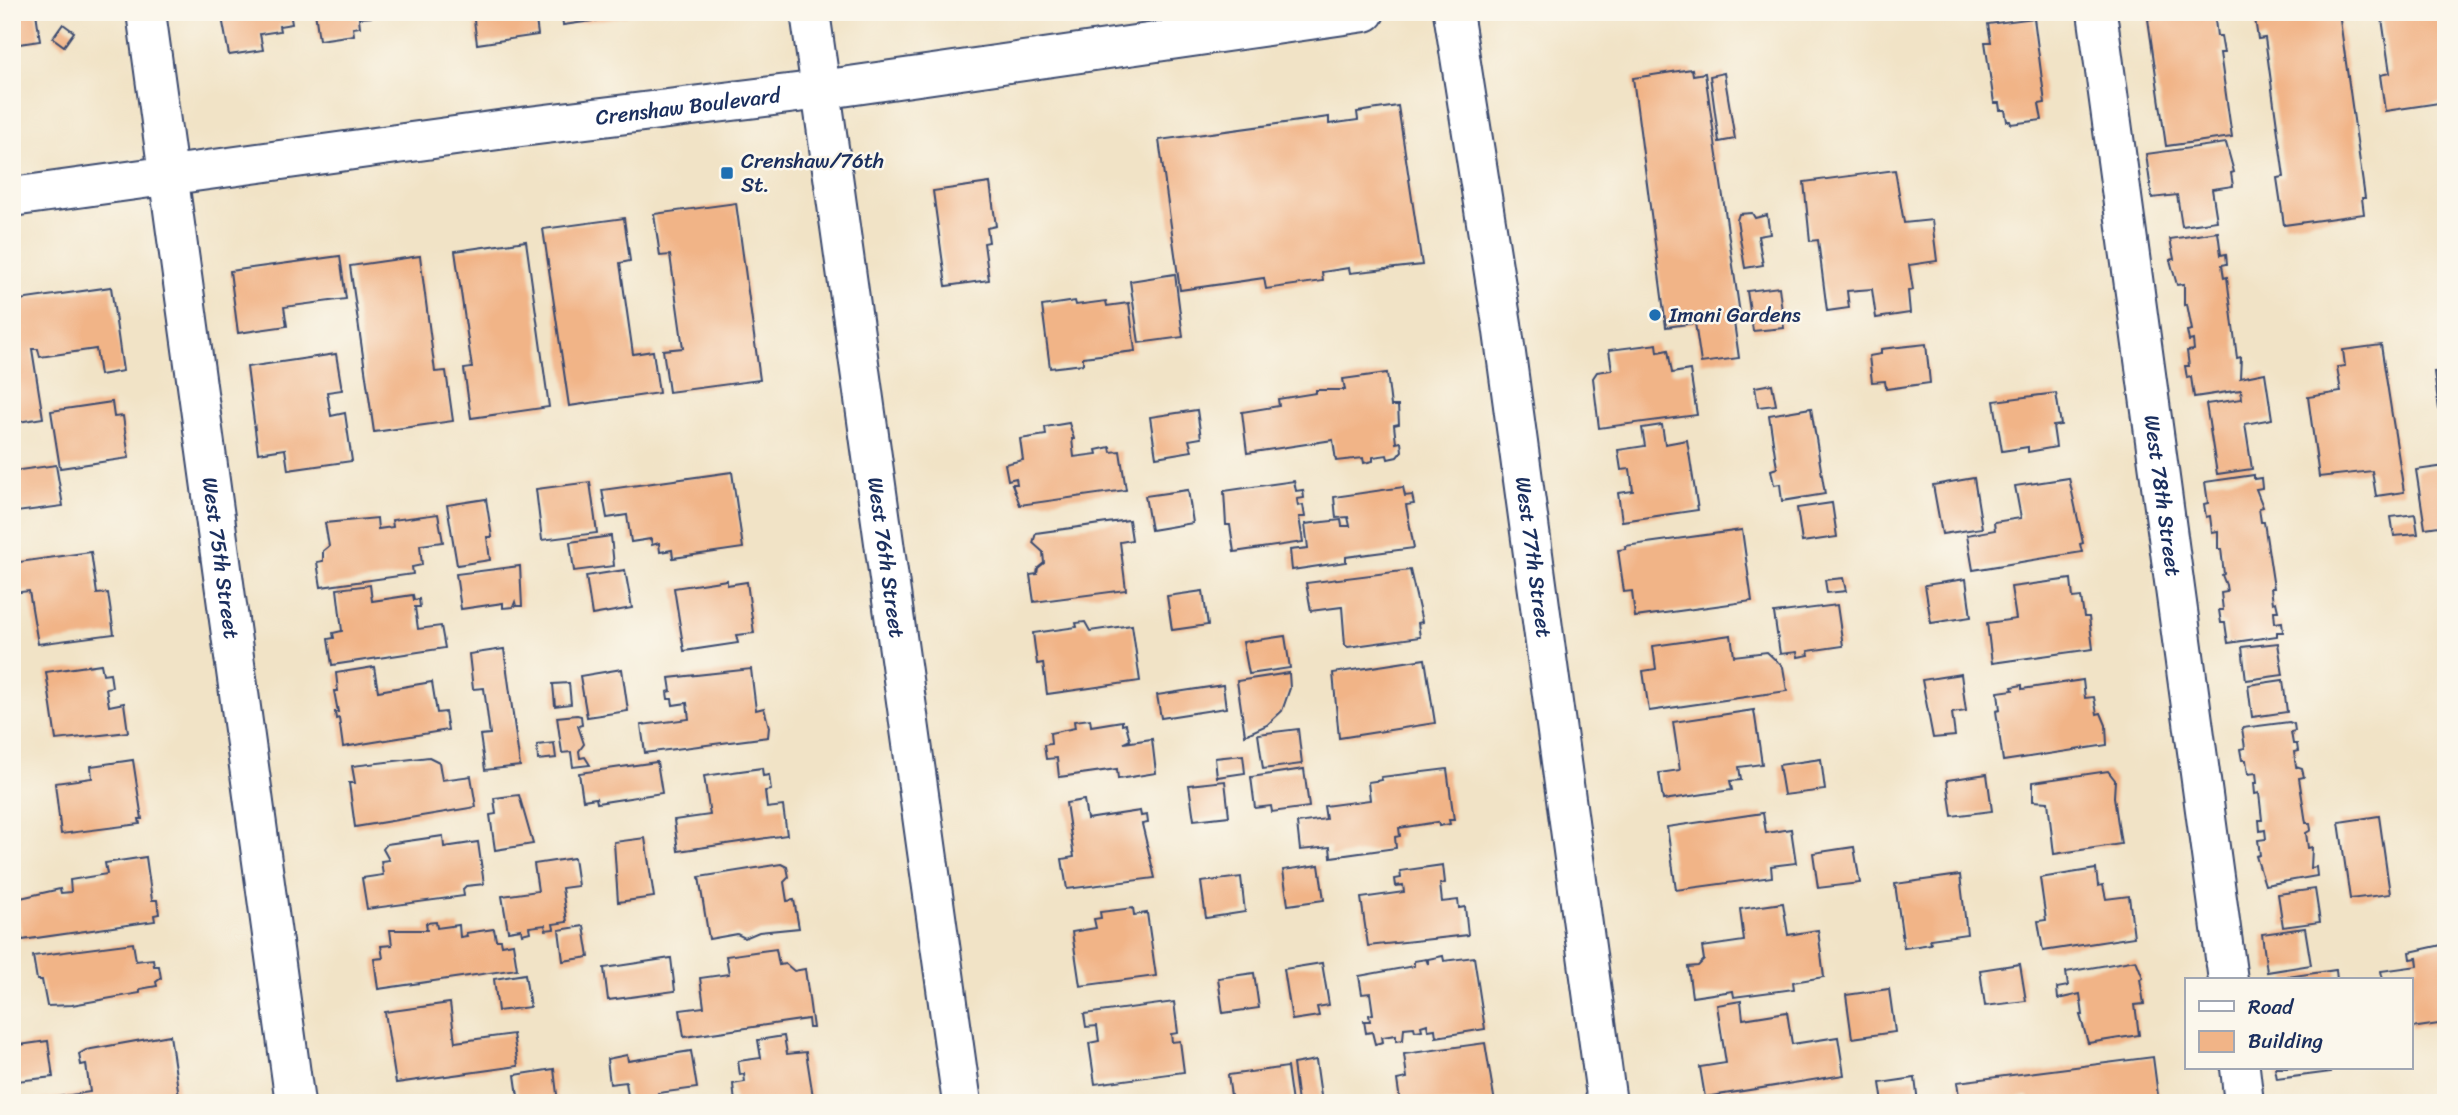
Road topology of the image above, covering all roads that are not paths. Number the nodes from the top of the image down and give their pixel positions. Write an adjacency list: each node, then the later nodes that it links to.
1 (146, 12): 7 (street, West 75th Street)
2 (810, 12): 6 (street, West 76th Street)
3 (1365, 12): 6 (street, Crenshaw Boulevard)
4 (1453, 12): 13 (street, West 77th Street)
5 (2097, 12): 9 (street, West 78th Street)
6 (821, 90): 7 (street, Crenshaw Boulevard); 12 (street, West 76th Street)
7 (169, 174): 8 (street, Crenshaw Boulevard); 11 (street, West 75th Street)
8 (12, 197)
9 (2228, 978)
10 (2240, 1070): 14 (street)
11 (295, 1103)
12 (962, 1103)
13 (1607, 1103)
14 (2244, 1103)

